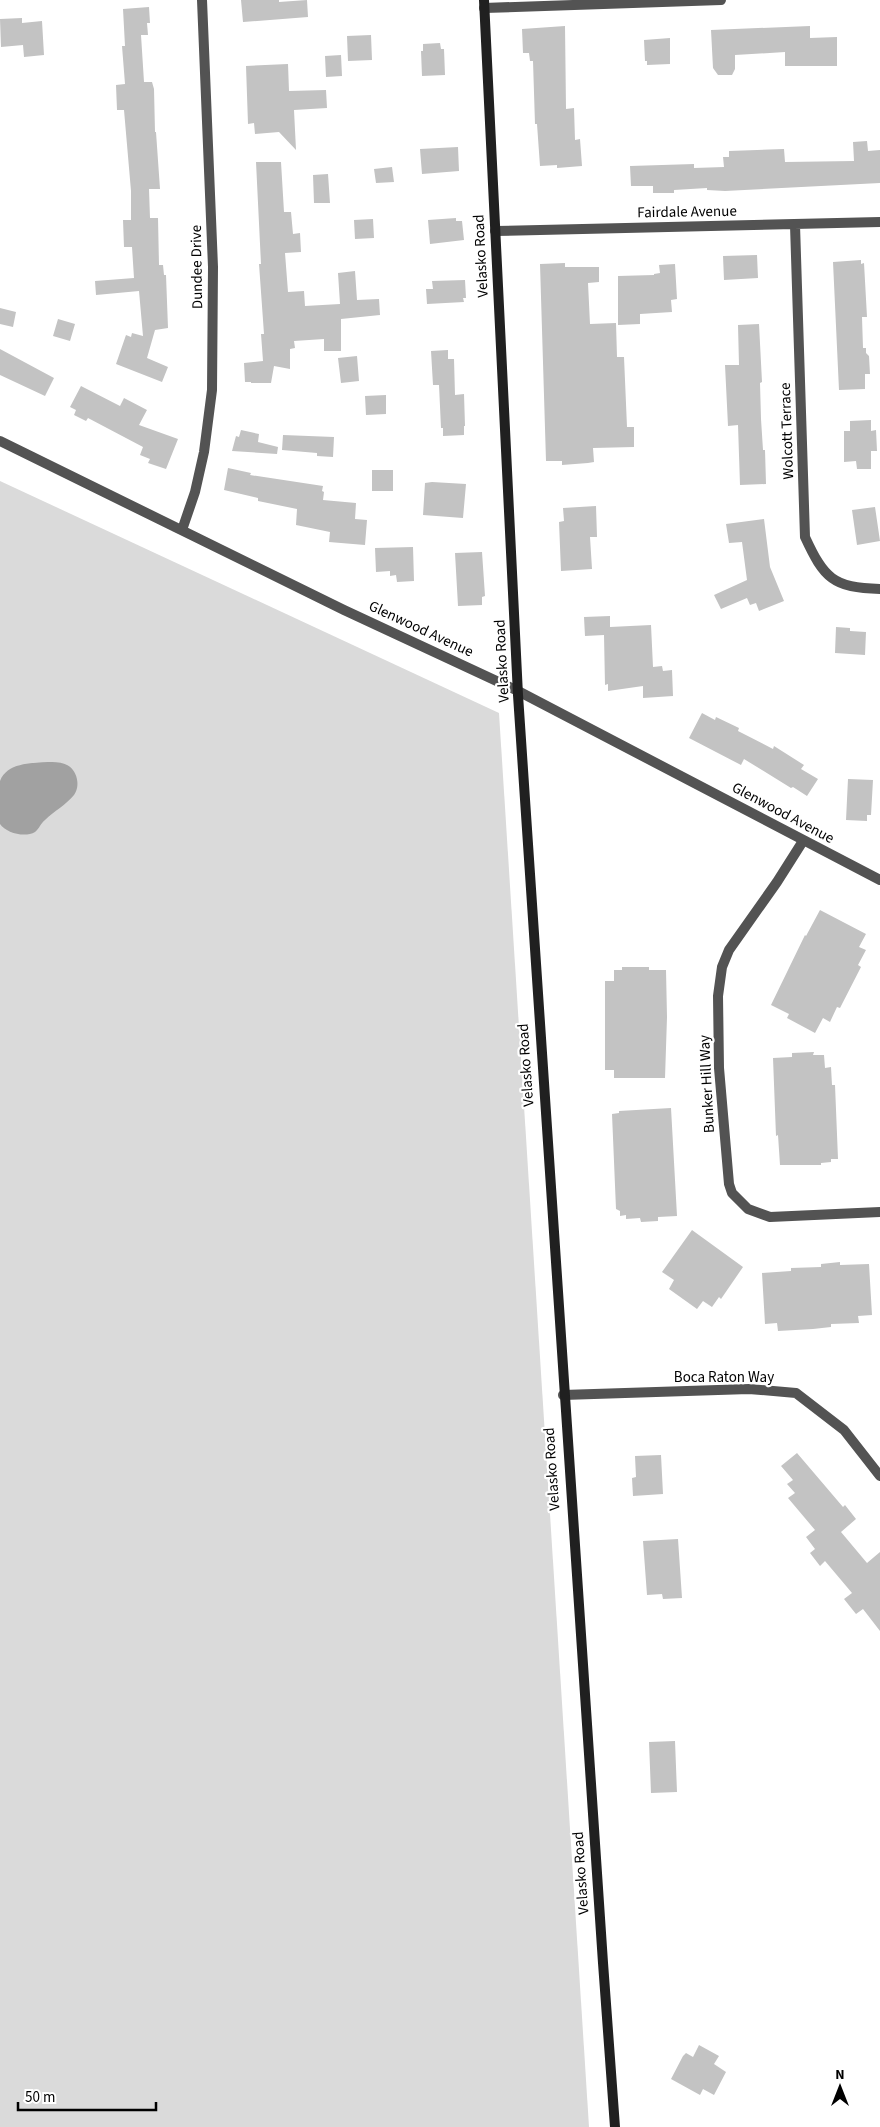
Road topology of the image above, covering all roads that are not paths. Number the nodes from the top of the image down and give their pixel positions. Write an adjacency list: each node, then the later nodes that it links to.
1 (202, 0): 8 (street, Dundee Drive)
2 (721, 0): 3 (street)
3 (484, 4): 6 (street, Velasko Road)
4 (880, 222): 5 (street, Fairdale Avenue)
5 (795, 224): 6 (street, Fairdale Avenue); 9 (street, Wolcott Terrace)
6 (495, 231): 10 (street, Velasko Road)
7 (0, 441): 8 (street, Glenwood Avenue)
8 (182, 530): 10 (street, Glenwood Avenue)
9 (880, 589)
10 (518, 691): 11 (street, Glenwood Avenue); 14 (street, Velasko Road)
11 (803, 841): 12 (street, Glenwood Avenue); 13 (street, Bunker Hill Way)
12 (880, 880)
13 (880, 1212)
14 (563, 1395): 15 (street, Boca Raton Way); 16 (street, Velasko Road)
15 (880, 1476)
16 (615, 2127)

